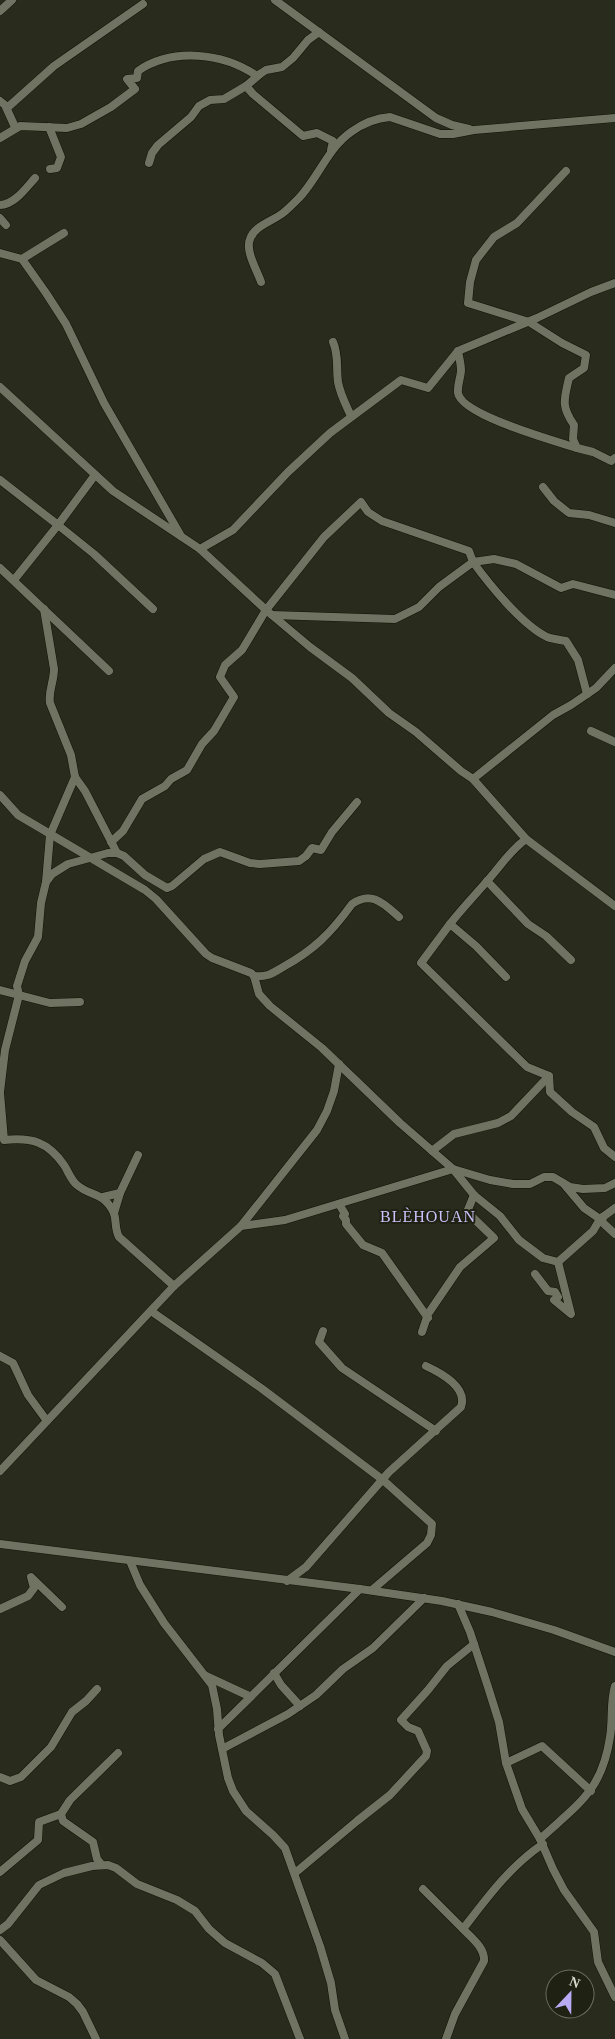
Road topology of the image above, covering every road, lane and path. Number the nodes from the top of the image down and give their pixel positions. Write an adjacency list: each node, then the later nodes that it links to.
1 (12, 0): 4 (street)
2 (275, 0): 5 (street)
3 (143, 4): 9 (street)
4 (0, 11)
5 (320, 32): 6 (street); 13 (street)
6 (260, 74): 7 (street); 12 (street)
7 (246, 86): 15 (street); 16 (street)
8 (0, 101): 9 (street)
9 (7, 108): 11 (street)
10 (615, 118): 13 (street)
11 (15, 127): 12 (street); 14 (street)
12 (49, 127): 17 (street)
13 (474, 130): 15 (street)
14 (0, 138)
15 (330, 155): 26 (street)
16 (149, 163)
17 (50, 169)
18 (566, 171): 28 (street)
19 (36, 178): 20 (street)
20 (0, 204)
21 (0, 218): 22 (street)
22 (6, 226)
23 (64, 233): 25 (street)
24 (0, 253): 25 (street)
25 (22, 259): 40 (street)
26 (261, 282)
27 (615, 283): 28 (street)
28 (528, 322): 30 (street); 33 (street)
29 (333, 342): 32 (street)
30 (458, 351): 32 (street); 33 (street)
31 (0, 388): 35 (street)
32 (351, 416): 41 (street)
33 (577, 448): 34 (street)
34 (615, 458)
35 (95, 475): 39 (street); 40 (street)
36 (0, 480): 39 (street)
37 (543, 486): 38 (street)
38 (615, 523)
39 (58, 525): 44 (street); 47 (street)
40 (182, 536): 41 (street)
41 (200, 549): 48 (street)
42 (473, 562): 45 (street); 48 (street); 48 (street); 51 (street)
43 (0, 568): 44 (street)
44 (14, 580): 46 (street)
45 (615, 595)
46 (44, 609): 50 (street); 54 (street)
47 (153, 609)
48 (269, 612): 55 (street); 62 (street)
49 (614, 670): 51 (street)
50 (109, 671)
51 (587, 694): 55 (street)
52 (592, 731): 53 (street)
53 (615, 742)
54 (75, 776): 60 (street); 62 (street)
55 (473, 778): 61 (street)
56 (0, 795): 58 (street)
57 (357, 802): 63 (street)
58 (8, 804): 59 (street); 60 (street)
59 (0, 810)
60 (50, 835): 64 (street); 66 (street)
61 (526, 839): 65 (street); 67 (street)
62 (111, 842): 63 (street)
63 (117, 853): 64 (street)
64 (90, 858): 66 (street); 71 (street)
65 (486, 881): 69 (street); 70 (street)
66 (46, 882): 73 (street)
67 (615, 906)
68 (400, 917): 71 (street)
69 (450, 924): 72 (street); 78 (street)
70 (571, 960)
71 (254, 976): 77 (street)
72 (506, 977)
73 (17, 986): 74 (street); 75 (street)
74 (4, 990): 75 (street)
75 (19, 995): 76 (street); 79 (street)
76 (80, 1002)
77 (339, 1064): 81 (street); 94 (street)
78 (549, 1076): 81 (street); 83 (street)
79 (0, 1093): 80 (street)
80 (2, 1140): 89 (street)
81 (432, 1151): 84 (street)
82 (138, 1155): 87 (street)
83 (615, 1157)
84 (453, 1169): 85 (street); 88 (street); 90 (street)
85 (563, 1183): 86 (street); 93 (street)
86 (615, 1183)
87 (120, 1193): 89 (street); 92 (street)
88 (474, 1195): 96 (street); 100 (street)
89 (103, 1197): 92 (street)
90 (339, 1204): 94 (street); 100 (street)
91 (615, 1208): 93 (street)
92 (114, 1213): 98 (street)
93 (601, 1218): 95 (street); 96 (street)
94 (241, 1226): 98 (street)
95 (615, 1234)
96 (558, 1262): 97 (street)
97 (535, 1274)
98 (174, 1286): 99 (street)
99 (150, 1311): 105 (street); 108 (street)
100 (428, 1318): 102 (street)
101 (323, 1332): 106 (street)
102 (422, 1332)
103 (0, 1356): 105 (street)
104 (426, 1366): 106 (street)
105 (47, 1421): 107 (street)
106 (436, 1431): 108 (street)
107 (0, 1471)
108 (383, 1480): 111 (street); 113 (street)
109 (0, 1544): 110 (street)
110 (130, 1561): 111 (street); 121 (street)
111 (287, 1581): 112 (street)
112 (360, 1589): 113 (street); 120 (street)
113 (372, 1590): 114 (street)
114 (424, 1598): 115 (street); 125 (street)
115 (458, 1604): 118 (street); 119 (street)
116 (62, 1607): 117 (street)
117 (0, 1609)
118 (474, 1644): 129 (street); 136 (street)
119 (615, 1652)
120 (274, 1673): 124 (street); 125 (street)
121 (206, 1676): 124 (street); 126 (street)
122 (615, 1686): 131 (street)
123 (97, 1689): 130 (street)
124 (249, 1696): 126 (street)
125 (300, 1706): 127 (street)
126 (218, 1729): 127 (street)
127 (222, 1748): 136 (street)
128 (118, 1753): 132 (street)
129 (506, 1763): 131 (street); 133 (street)
130 (0, 1777)
131 (591, 1791): 133 (street)
132 (61, 1814): 134 (street); 135 (street)
133 (542, 1842): 138 (street); 141 (street)
134 (102, 1865): 139 (street); 143 (street)
135 (0, 1872)
136 (295, 1873): 144 (street)
137 (423, 1889): 138 (street)
138 (463, 1929): 145 (street)
139 (0, 1930)
140 (0, 1940): 142 (street)
141 (615, 1998)
142 (96, 2039)
143 (300, 2039)
144 (345, 2039)
145 (446, 2039)

